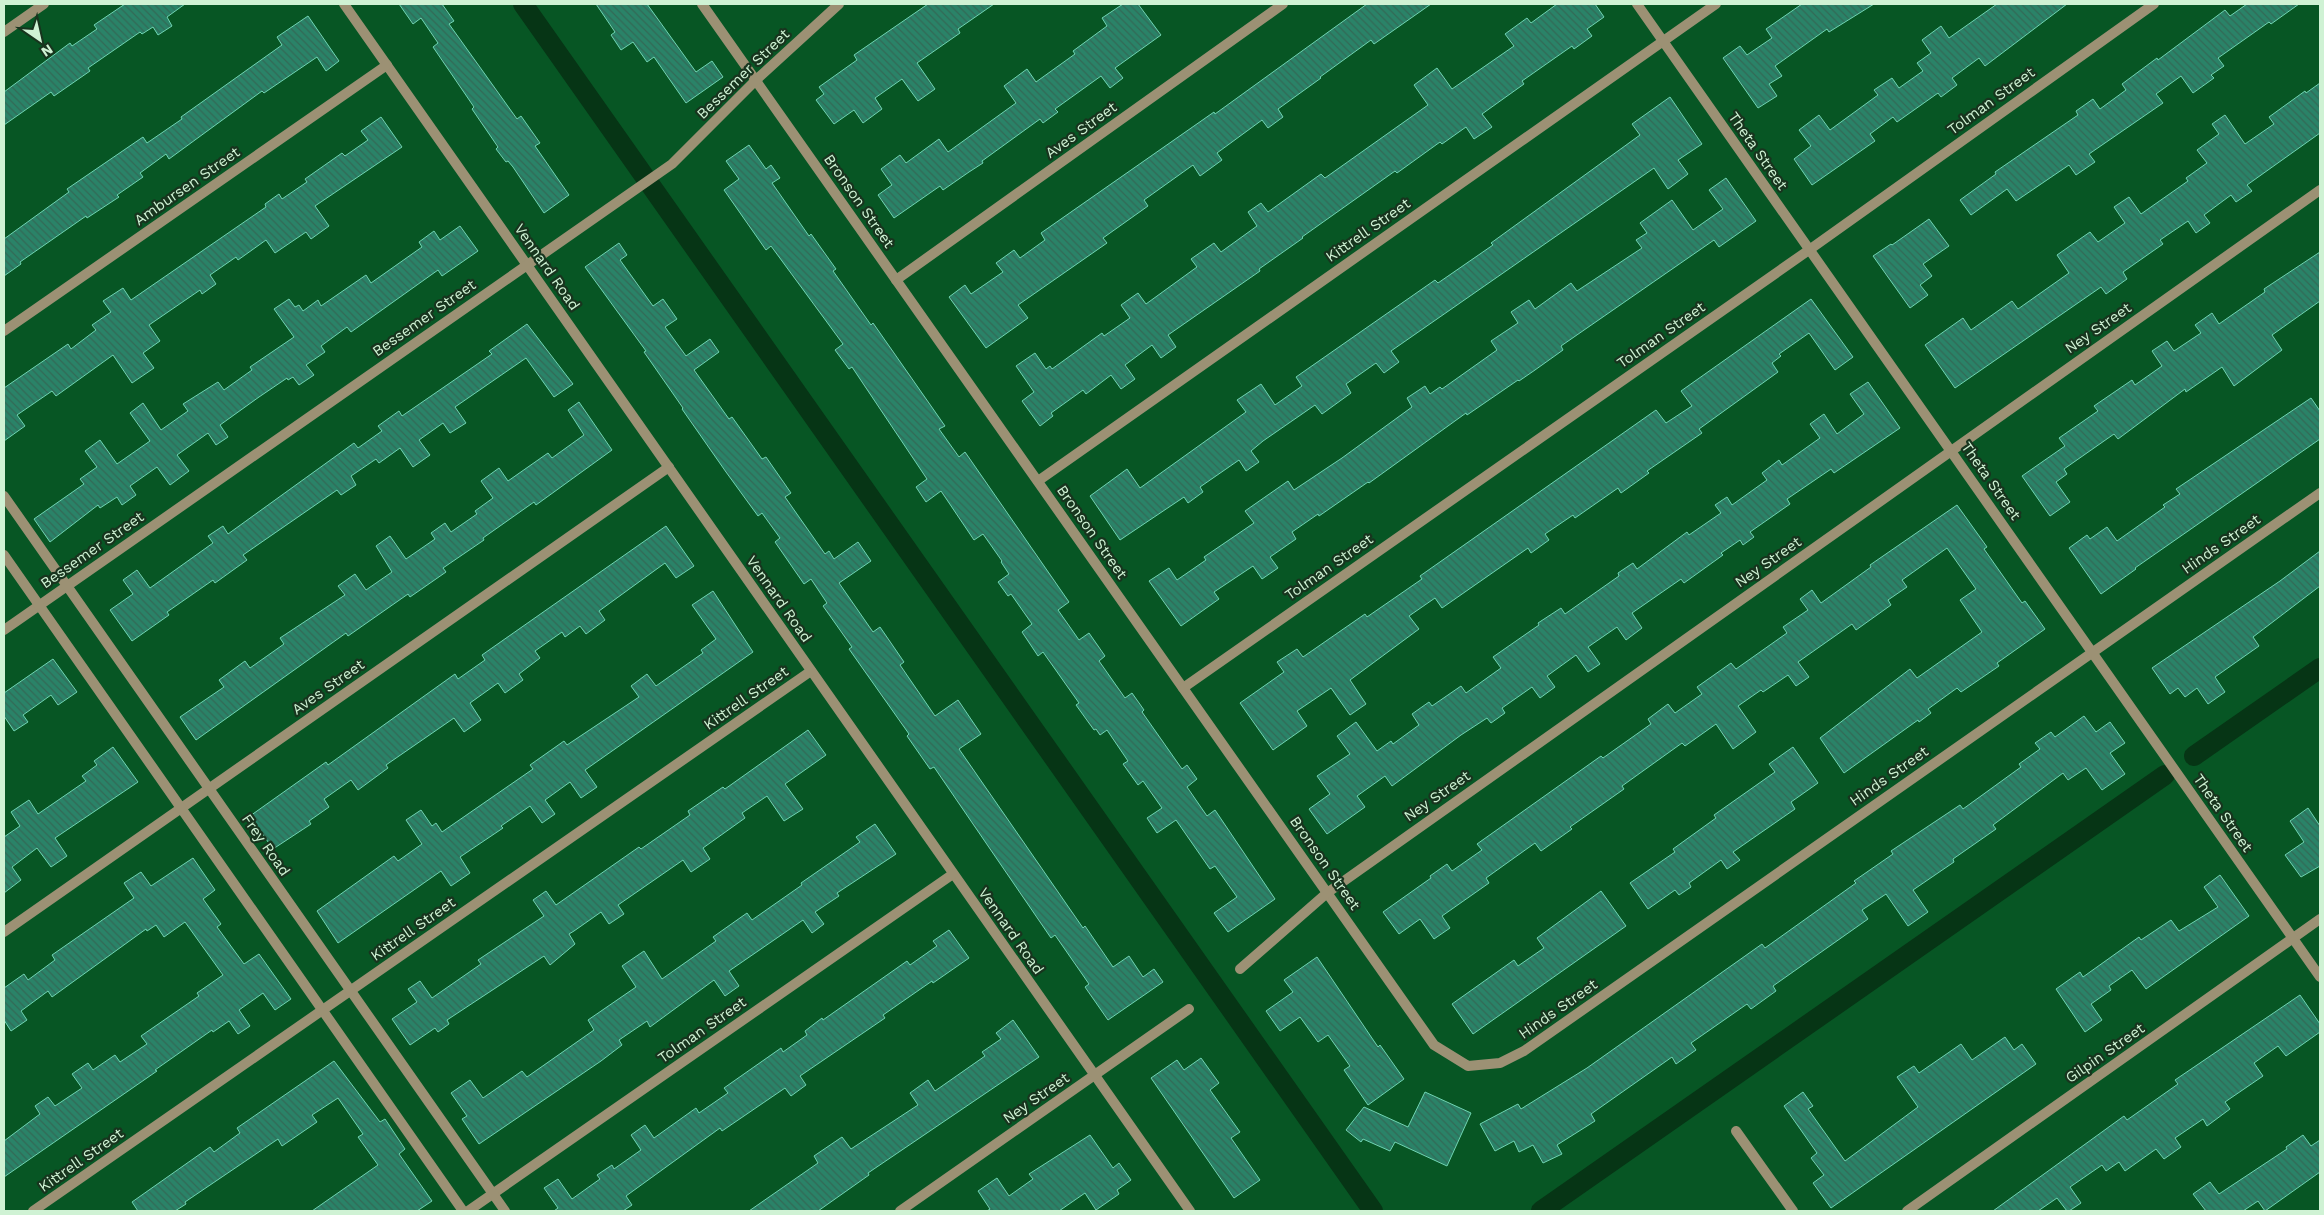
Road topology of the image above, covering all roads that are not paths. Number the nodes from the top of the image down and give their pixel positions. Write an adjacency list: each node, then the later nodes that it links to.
1 (44, 4): 9 (street)
2 (344, 4): 11 (street, Vennard Road)
3 (702, 4): 12 (street, Bronson Street)
4 (839, 4): 12 (street, Bessemer Street)
5 (1283, 4): 16 (street, Aves Street)
6 (1637, 4): 10 (street, Theta Street)
7 (1716, 4): 10 (street, Kittrell Street)
8 (2154, 4): 14 (street, Tolman Street)
9 (4, 32)
10 (1663, 41): 14 (street, Theta Street); 20 (street, Kittrell Street)
11 (387, 65): 15 (street, Vennard Road); 17 (street, Ambursen Street)
12 (756, 80): 15 (street, Bessemer Street); 16 (street, Bronson Street)
13 (2320, 190): 18 (street, Ney Street)
14 (1809, 250): 18 (street, Theta Street); 29 (street, Tolman Street)
15 (527, 264): 19 (street, Vennard Road); 24 (street, Bessemer Street)
16 (896, 280): 20 (street, Bronson Street)
17 (4, 332)
18 (1952, 450): 27 (street, Theta Street); 33 (street, Ney Street)
19 (669, 467): 28 (street, Vennard Road); 30 (street, Aves Street)
20 (1038, 481): 29 (street, Bronson Street)
21 (2320, 493): 27 (street, Hinds Street)
22 (4, 496): 24 (street, Frey Road)
23 (4, 555): 25 (street)
24 (66, 587): 25 (street, Bessemer Street); 30 (street, Frey Road)
25 (39, 605): 26 (street, Bessemer Street); 31 (street)
26 (4, 630)
27 (2092, 652): 36 (street, Theta Street); 42 (street, Hinds Street)
28 (811, 671): 32 (street, Vennard Road); 39 (street, Kittrell Street)
29 (1183, 688): 33 (street, Bronson Street)
30 (208, 789): 31 (street, Aves Street); 39 (street, Frey Road)
31 (181, 808): 35 (street, Aves Street); 41 (street)
32 (953, 874): 43 (street, Vennard Road); 45 (street, Tolman Street)
33 (1327, 893): 37 (street, Ney Street); 42 (street, Bronson Street)
34 (2320, 919): 36 (street, Gilpin Street)
35 (4, 932)
36 (2294, 939): 38 (street, Theta Street); 53 (street, Gilpin Street)
37 (1240, 969)
38 (2320, 976)
39 (350, 991): 41 (street, Kittrell Street); 45 (street, Frey Road)
40 (1189, 1009): 43 (street, Ney Street)
41 (322, 1010): 46 (street, Kittrell Street); 47 (street)
42 (1468, 1066)
43 (1094, 1075): 50 (street, Ney Street); 51 (street, Vennard Road)
44 (1736, 1131): 52 (street)
45 (493, 1194): 48 (street, Tolman Street); 49 (street, Frey Road)
46 (32, 1211)
47 (463, 1211)
48 (468, 1211)
49 (505, 1211)
50 (900, 1211)
51 (1190, 1211)
52 (1793, 1211)
53 (1907, 1211)

